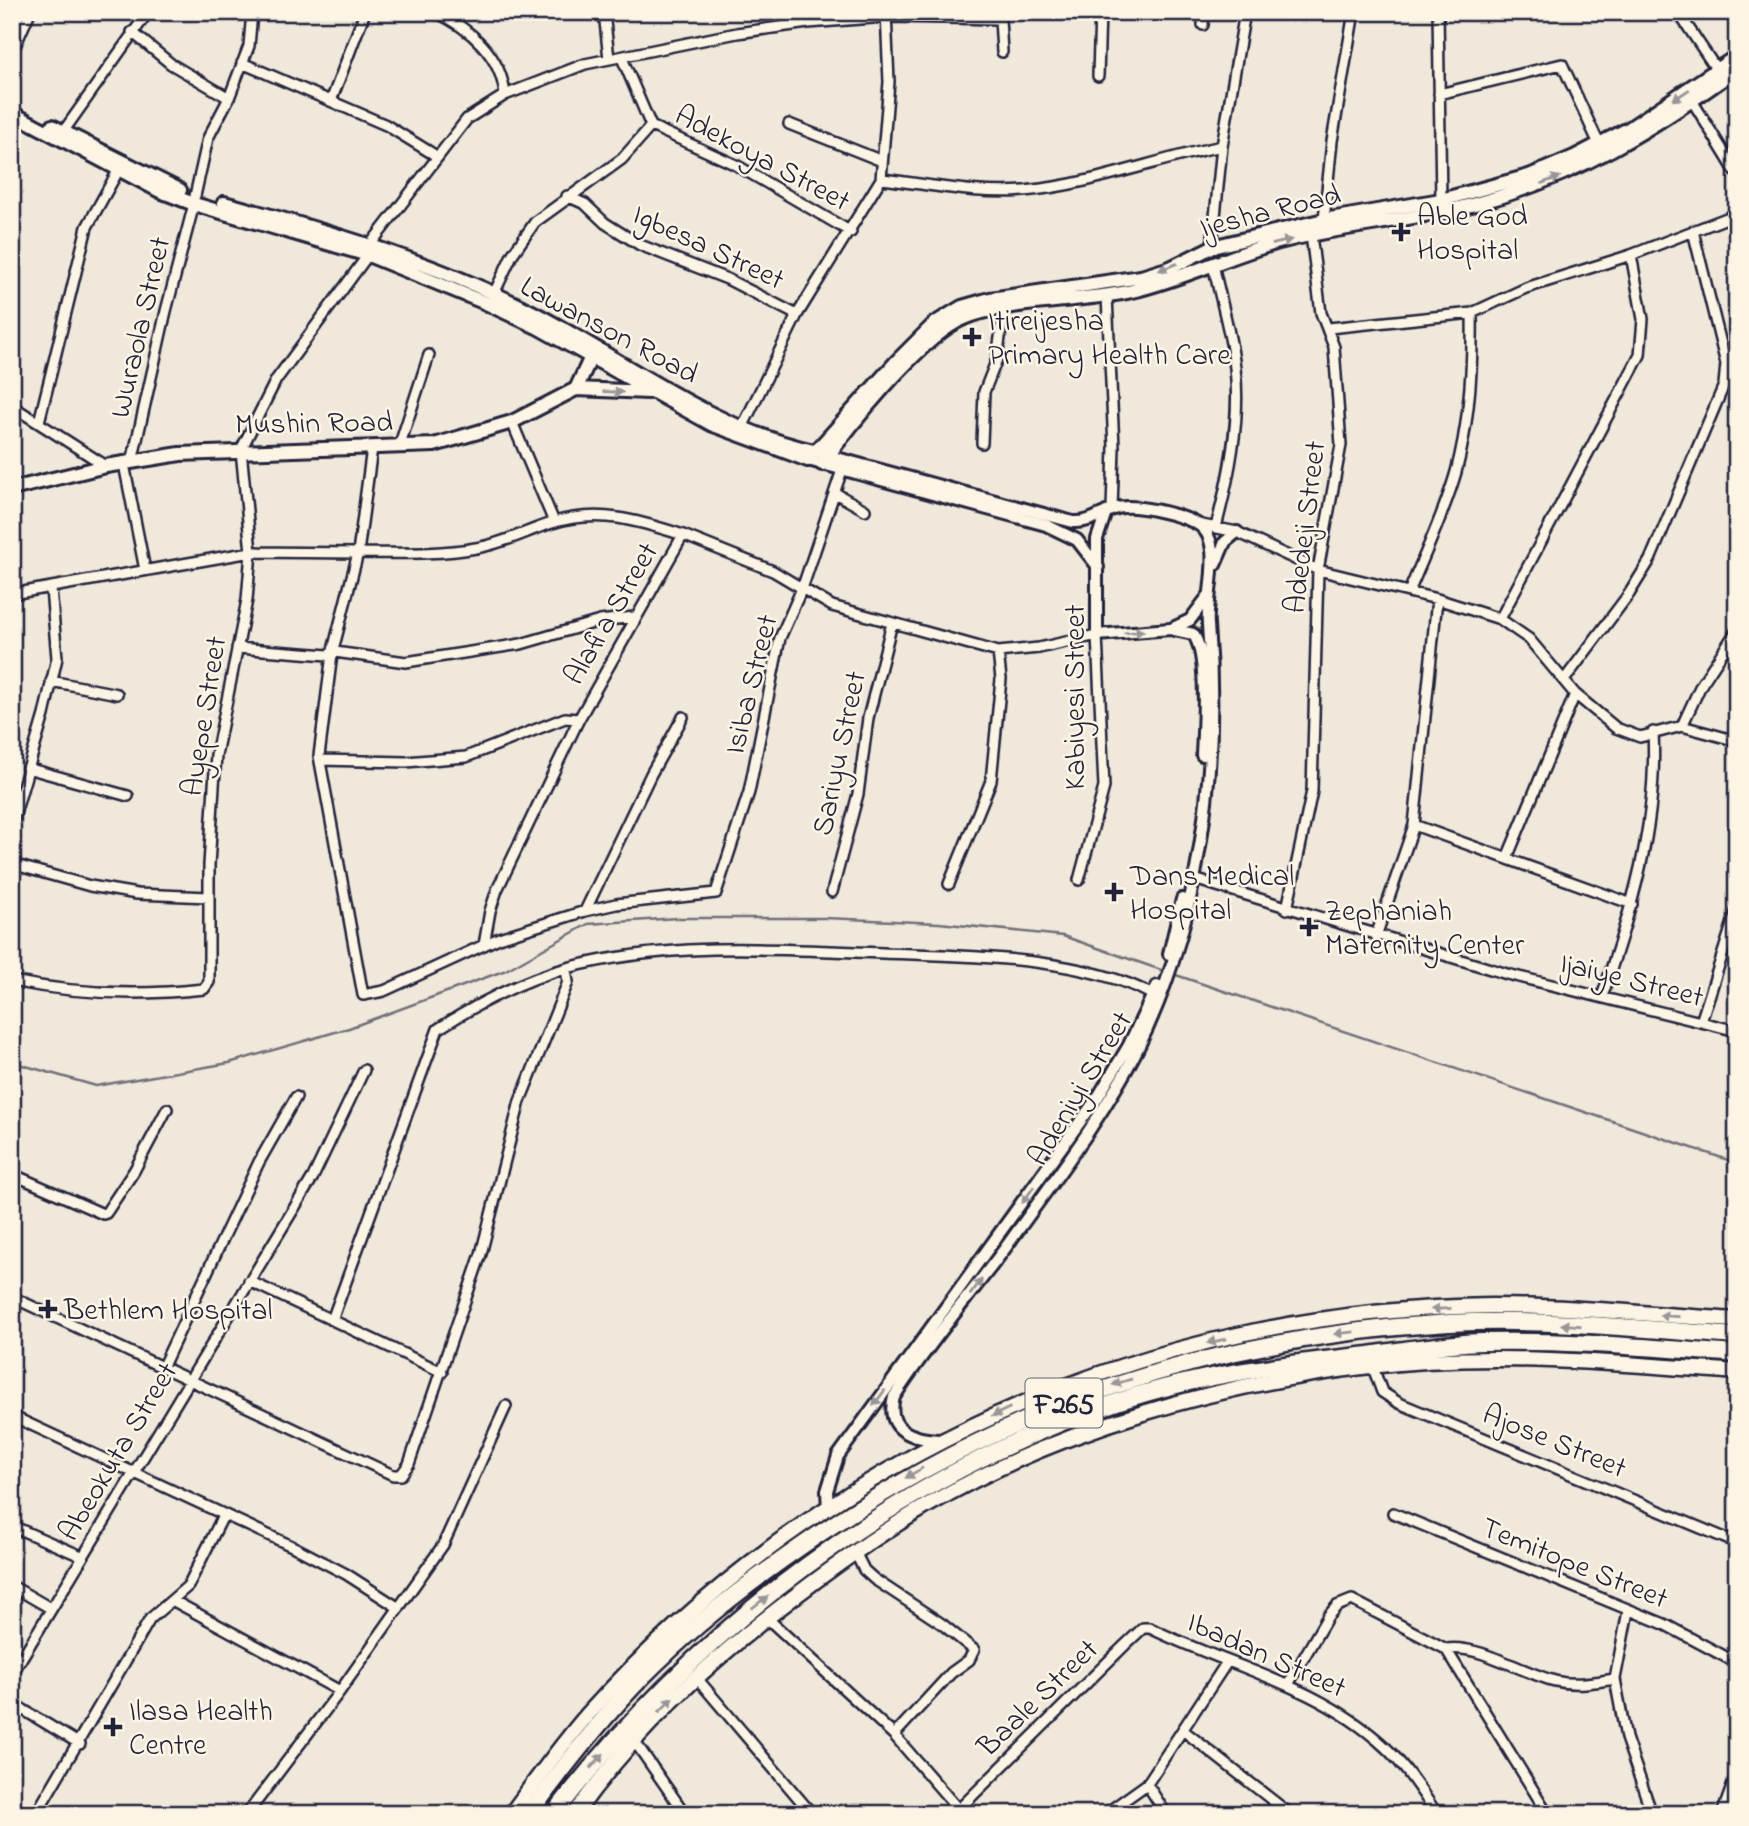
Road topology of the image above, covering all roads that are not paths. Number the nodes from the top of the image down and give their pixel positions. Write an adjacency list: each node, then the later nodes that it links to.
1 (30, 12): 18 (street)
2 (148, 12): 16 (street)
3 (252, 12): 22 (street, Wuraola Street)
4 (365, 12): 29 (street)
5 (435, 12): 27 (street)
6 (604, 12): 21 (street)
7 (1100, 12): 25 (street)
8 (1204, 12): 15 (street)
9 (1245, 12): 37 (street)
10 (1354, 12): 48 (street)
11 (1438, 12): 26 (street)
12 (1678, 12): 24 (street)
13 (886, 15): 14 (street); 20 (street); 39 (street)
14 (999, 16): 17 (street)
15 (1203, 25)
16 (132, 32): 28 (street); 35 (street)
17 (1002, 52)
18 (12, 53)
19 (1737, 56): 24 (main road, Ijesha Road)
20 (622, 58): 21 (street); 34 (street)
21 (609, 59): 27 (street)
22 (242, 63): 28 (street, Wuraola Street); 29 (street)
23 (1737, 69): 30 (main road, Ijesha Road)
24 (1717, 70): 36 (main road, Ijesha Road, one-way to 36)
25 (1098, 76)
26 (1439, 94): 36 (street); 46 (street)
27 (505, 95): 38 (street)
28 (229, 98): 45 (street, Wuraola Street)
29 (331, 101): 38 (street)
30 (1693, 102): 40 (main road, Ijesha Road); 42 (street)
31 (12, 106): 35 (main road, Lawanson Road)
32 (12, 113): 41 (main road, Lawanson Road)
33 (789, 124): 39 (street)
34 (651, 126): 44 (street); 50 (street, Adekoya Street)
35 (62, 132): 45 (main road, Lawanson Road)
36 (1599, 144): 40 (main road, Ijesha Road)
37 (1222, 146): 43 (street); 52 (street)
38 (438, 157): 53 (street)
39 (882, 162): 43 (street)
40 (1577, 163): 46 (main road, Ijesha Road); 51 (main road, Ijesha Road, one-way to 40)
41 (118, 171): 45 (main road, Lawanson Road); 68 (street)
42 (1737, 174)
43 (881, 179): 50 (street)
44 (568, 196): 56 (street); 60 (street, Igbesa Street)
45 (195, 200): 53 (main road, Lawanson Road); 77 (street, Wuraola Street)
46 (1441, 200): 48 (main road, Ijesha Road)
47 (1737, 214): 49 (street)
48 (1324, 220): 52 (main road, Ijesha Road)
49 (1693, 231): 54 (street); 110 (street)
50 (851, 232): 60 (street)
51 (1311, 236): 55 (main road, Ijesha Road, one-way to 51); 61 (street, Adedeji Street)
52 (1212, 247): 64 (main road, Ijesha Road, one-way to 64)
53 (369, 250): 56 (main road, Lawanson Road); 63 (main road, Lawanson Road); 74 (street)
54 (1631, 255): 59 (street); 102 (street)
55 (1213, 264): 57 (main road, Ijesha Road); 86 (street)
56 (494, 296): 70 (main road, Lawanson Road)
57 (1107, 296): 58 (main road, Ijesha Road); 83 (street)
58 (1004, 309): 64 (main road, Ijesha Road); 71 (street)
59 (1472, 313): 61 (street); 97 (street)
60 (797, 315): 70 (street)
61 (1329, 328): 93 (street, Adedeji Street)
62 (429, 355): 72 (street)
63 (591, 357): 65 (main road); 66 (main road, Lawanson Road)
64 (901, 364): 75 (main road, Ijesha Road); 76 (main road, Ijesha Road)
65 (576, 389): 66 (main road, one-way to 66); 69 (main road, Mushin Road)
66 (651, 392): 75 (main road, Lawanson Road)
67 (12, 406): 68 (street)
68 (39, 422): 78 (street)
69 (512, 422): 72 (main road, Mushin Road); 84 (street)
70 (742, 428): 75 (main road, Lawanson Road)
71 (982, 443)
72 (399, 447): 73 (main road, Mushin Road)
73 (372, 448): 74 (main road, Mushin Road); 90 (street)
74 (241, 450): 77 (main road, Mushin Road); 89 (street, Ayepe Street)
75 (811, 456): 76 (street, Lawanson Road)
76 (825, 460): 79 (street); 83 (street, Lawanson Road)
77 (128, 463): 78 (main road, Mushin Road); 92 (street)
78 (106, 466): 80 (main road, Mushin Road)
79 (842, 470): 81 (street, Isiba Street); 91 (street)
80 (12, 489)
81 (835, 493): 82 (street); 95 (street, Isiba Street)
82 (865, 510)
83 (1109, 511): 85 (street, Lawanson Road); 91 (street, Kabiyesi Street)
84 (554, 522): 88 (street, Alafia Street); 90 (street, Alafia Street)
85 (1196, 523): 86 (street); 94 (street, Adeniyi Street)
86 (1216, 527): 87 (street)
87 (1237, 532): 93 (street); 94 (street)
88 (683, 535): 95 (street); 101 (street, Alafia Street)
89 (251, 552): 90 (street, Alafia Street); 92 (street, Alafia Street); 107 (street, Ayepe Street)
90 (358, 553): 109 (street)
91 (1098, 569): 106 (street, Kabiyesi Street)
92 (145, 570): 96 (street, Alafia Street)
93 (1318, 570): 97 (street); 132 (street, Adedeji Street)
94 (1212, 577): 99 (street, Adeniyi Street)
95 (803, 586): 103 (street); 134 (street, Isiba Street)
96 (51, 589): 98 (street, Alafia Street); 111 (street)
97 (1409, 592): 100 (street)
98 (12, 594)
99 (1209, 595): 104 (street); 126 (street, Adeniyi Street)
100 (1437, 599): 102 (street); 123 (street)
101 (634, 617): 109 (street); 115 (street, Alafia Street)
102 (1500, 619): 110 (street)
103 (892, 623): 108 (street); 129 (street, Sariyu Street)
104 (1170, 629): 106 (street, one-way to 104); 136 (street, Adeniyi Street)
105 (1737, 629): 116 (street)
106 (1097, 635): 108 (street); 127 (street, Kabiyesi Street)
107 (237, 648): 109 (street); 130 (street, Ayepe Street)
108 (998, 652): 128 (street)
109 (332, 654): 119 (street)
110 (1565, 679): 113 (street)
111 (51, 681): 112 (street); 120 (street)
112 (117, 694)
113 (1575, 694): 117 (street); 124 (street)
114 (682, 717): 134 (street)
115 (579, 719): 119 (street); 138 (street, Alafia Street)
116 (1682, 726): 117 (street); 118 (street)
117 (1653, 732): 131 (street)
118 (1737, 741)
119 (320, 760): 138 (street)
120 (27, 768): 121 (street); 122 (street)
121 (128, 796)
122 (12, 824)
123 (1414, 825): 124 (street); 137 (street)
124 (1507, 858): 131 (street)
125 (12, 864): 130 (street)
126 (1194, 879): 132 (street, Ijaiye Street); 136 (street, Adeniyi Street)
127 (1079, 880)
128 (949, 884)
129 (832, 892)
130 (209, 897): 140 (street, Ayepe Street)
131 (1632, 904): 142 (street)
132 (1287, 909): 137 (street, Ijaiye Street)
133 (1737, 909): 135 (street)
134 (584, 911): 138 (street)
135 (1734, 926): 143 (street)
136 (1177, 935): 141 (street, Adeniyi Street)
137 (1376, 936): 142 (street, Ijaiye Street)
138 (484, 945)
139 (566, 969): 141 (street); 151 (street); 157 (street)
140 (12, 981)
141 (1157, 993): 162 (street, Adeniyi Street, one-way to 141); 164 (street, Adeniyi Street, one-way to 164)
142 (1602, 997): 143 (street, Ijaiye Street)
143 (1701, 1022): 144 (street, Ijaiye Street)
144 (1737, 1031)
145 (364, 1070): 149 (street, Abeokuta Street)
146 (296, 1097): 156 (street)
147 (167, 1109): 148 (street)
148 (12, 1174)
149 (249, 1281): 151 (street); 159 (street, Abeokuta Street)
150 (12, 1297): 156 (street)
151 (331, 1320): 157 (street)
152 (1737, 1320): 162 (main road, one-way to 162)
153 (1737, 1336): 197 (highway, F265, one-way to 197)
154 (1737, 1354): 198 (highway, F265, one-way to 154)
155 (1372, 1365): 158 (main road); 168 (street, Ajose Street); 169 (main road)
156 (163, 1366): 159 (street)
157 (442, 1372): 159 (street)
158 (1737, 1372)
159 (189, 1380): 163 (street, Abeokuta Street)
160 (506, 1406): 174 (street)
161 (12, 1416): 163 (street)
162 (940, 1440): 164 (main road)
163 (133, 1475): 166 (street); 170 (street, Abeokuta Street)
164 (828, 1508): 196 (main road)
165 (1393, 1513): 175 (street, Temitope Street)
166 (223, 1517): 172 (street); 174 (street)
167 (12, 1526): 170 (street)
168 (1737, 1543)
169 (855, 1552): 176 (main road); 188 (street)
170 (81, 1556): 173 (street, Abeokuta Street)
171 (12, 1586): 173 (street)
172 (172, 1600): 185 (street); 190 (street)
173 (50, 1608): 181 (street, Abeokuta Street)
174 (399, 1608): 185 (street)
175 (1628, 1611): 180 (street, Temitope Street); 183 (street)
176 (767, 1618): 182 (main road); 188 (street)
177 (1158, 1632): 179 (street, Ibadan Street); 193 (street, Baale Street)
178 (1446, 1649): 183 (street); 184 (street); 206 (street)
179 (1227, 1662): 184 (street, Ibadan Street); 187 (street)
180 (1737, 1662)
181 (12, 1674)
182 (695, 1676): 189 (main road, one-way to 182); 201 (street)
183 (1615, 1679): 207 (street)
184 (1289, 1683): 205 (street, Ibadan Street)
185 (340, 1691): 195 (street)
186 (12, 1703): 190 (street)
187 (1184, 1731): 192 (street); 204 (street)
188 (894, 1735): 193 (street)
189 (634, 1739): 199 (main road); 200 (street)
190 (80, 1744): 194 (street)
191 (1737, 1773): 208 (street)
192 (1147, 1784): 202 (street); 203 (street)
193 (956, 1811)
194 (36, 1814)
195 (247, 1814)
196 (511, 1814)
197 (529, 1814)
198 (554, 1814)
199 (575, 1814)
200 (685, 1814)
201 (812, 1814)
202 (1105, 1814)
203 (1166, 1814)
204 (1290, 1814)
205 (1437, 1814)
206 (1548, 1814)
207 (1652, 1814)
208 (1722, 1814)

